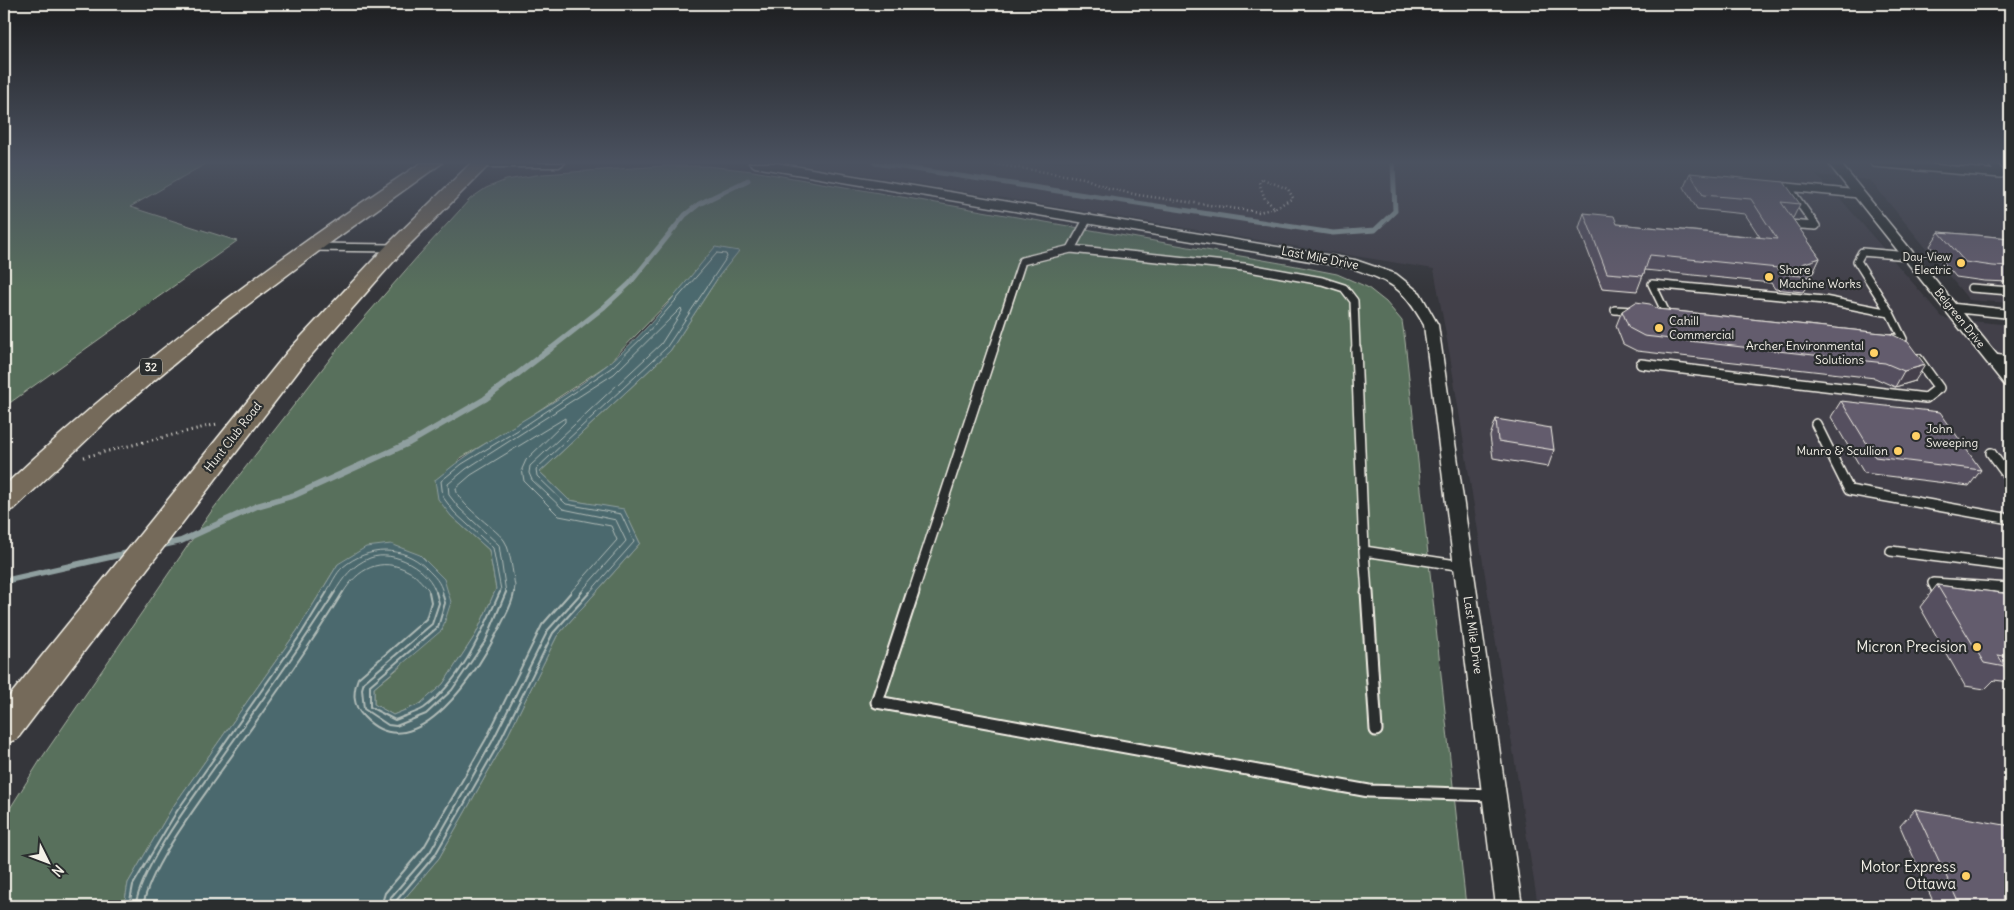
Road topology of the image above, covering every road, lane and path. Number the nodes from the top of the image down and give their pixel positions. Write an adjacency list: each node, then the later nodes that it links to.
1 (371, 205): 12 (main road, 32)
2 (439, 205): 13 (main road, Hunt Club Road)
3 (1012, 205): 10 (street, Last Mile Drive)
4 (1212, 205): 9 (path)
5 (1272, 205): 9 (path)
6 (1280, 205): 9 (path)
7 (1801, 205): 11 (lane)
8 (1868, 205): 15 (street, Belgreen Drive)
9 (1275, 208)
10 (1088, 218): 14 (lane); 41 (street, Last Mile Drive)
11 (1788, 224)
12 (310, 247): 13 (lane); 37 (main road, 32)
13 (395, 248): 32 (main road, Hunt Club Road)
14 (1071, 248): 39 (lane); 47 (lane)
15 (1909, 256): 18 (street, Belgreen Drive); 21 (lane)
16 (1971, 288): 17 (lane)
17 (2010, 291)
18 (1953, 308): 23 (street); 28 (street, Belgreen Drive)
19 (1615, 310): 20 (lane)
20 (1641, 312)
21 (1890, 313): 24 (lane); 27 (lane)
22 (1659, 314): 24 (lane)
23 (2010, 314)
24 (1668, 315): 25 (lane)
25 (1677, 316)
26 (1883, 337): 27 (lane)
27 (1908, 346): 30 (lane)
28 (1992, 359): 29 (lane); 31 (street, Belgreen Drive)
29 (2010, 361)
30 (1641, 364)
31 (2010, 381)
32 (250, 416): 35 (path); 45 (main road, Hunt Club Road)
33 (1816, 424): 38 (lane)
34 (1992, 453): 36 (lane)
35 (76, 459)
36 (2010, 479)
37 (4, 502)
38 (2010, 519)
39 (1364, 551): 41 (lane); 46 (lane)
40 (1891, 551): 42 (lane)
41 (1464, 566): 47 (street, Last Mile Drive)
42 (2010, 566)
43 (2010, 588): 44 (lane)
44 (1944, 604)
45 (4, 729)
46 (1376, 730)
47 (1494, 795): 48 (street, Last Mile Drive)
48 (1509, 906)

